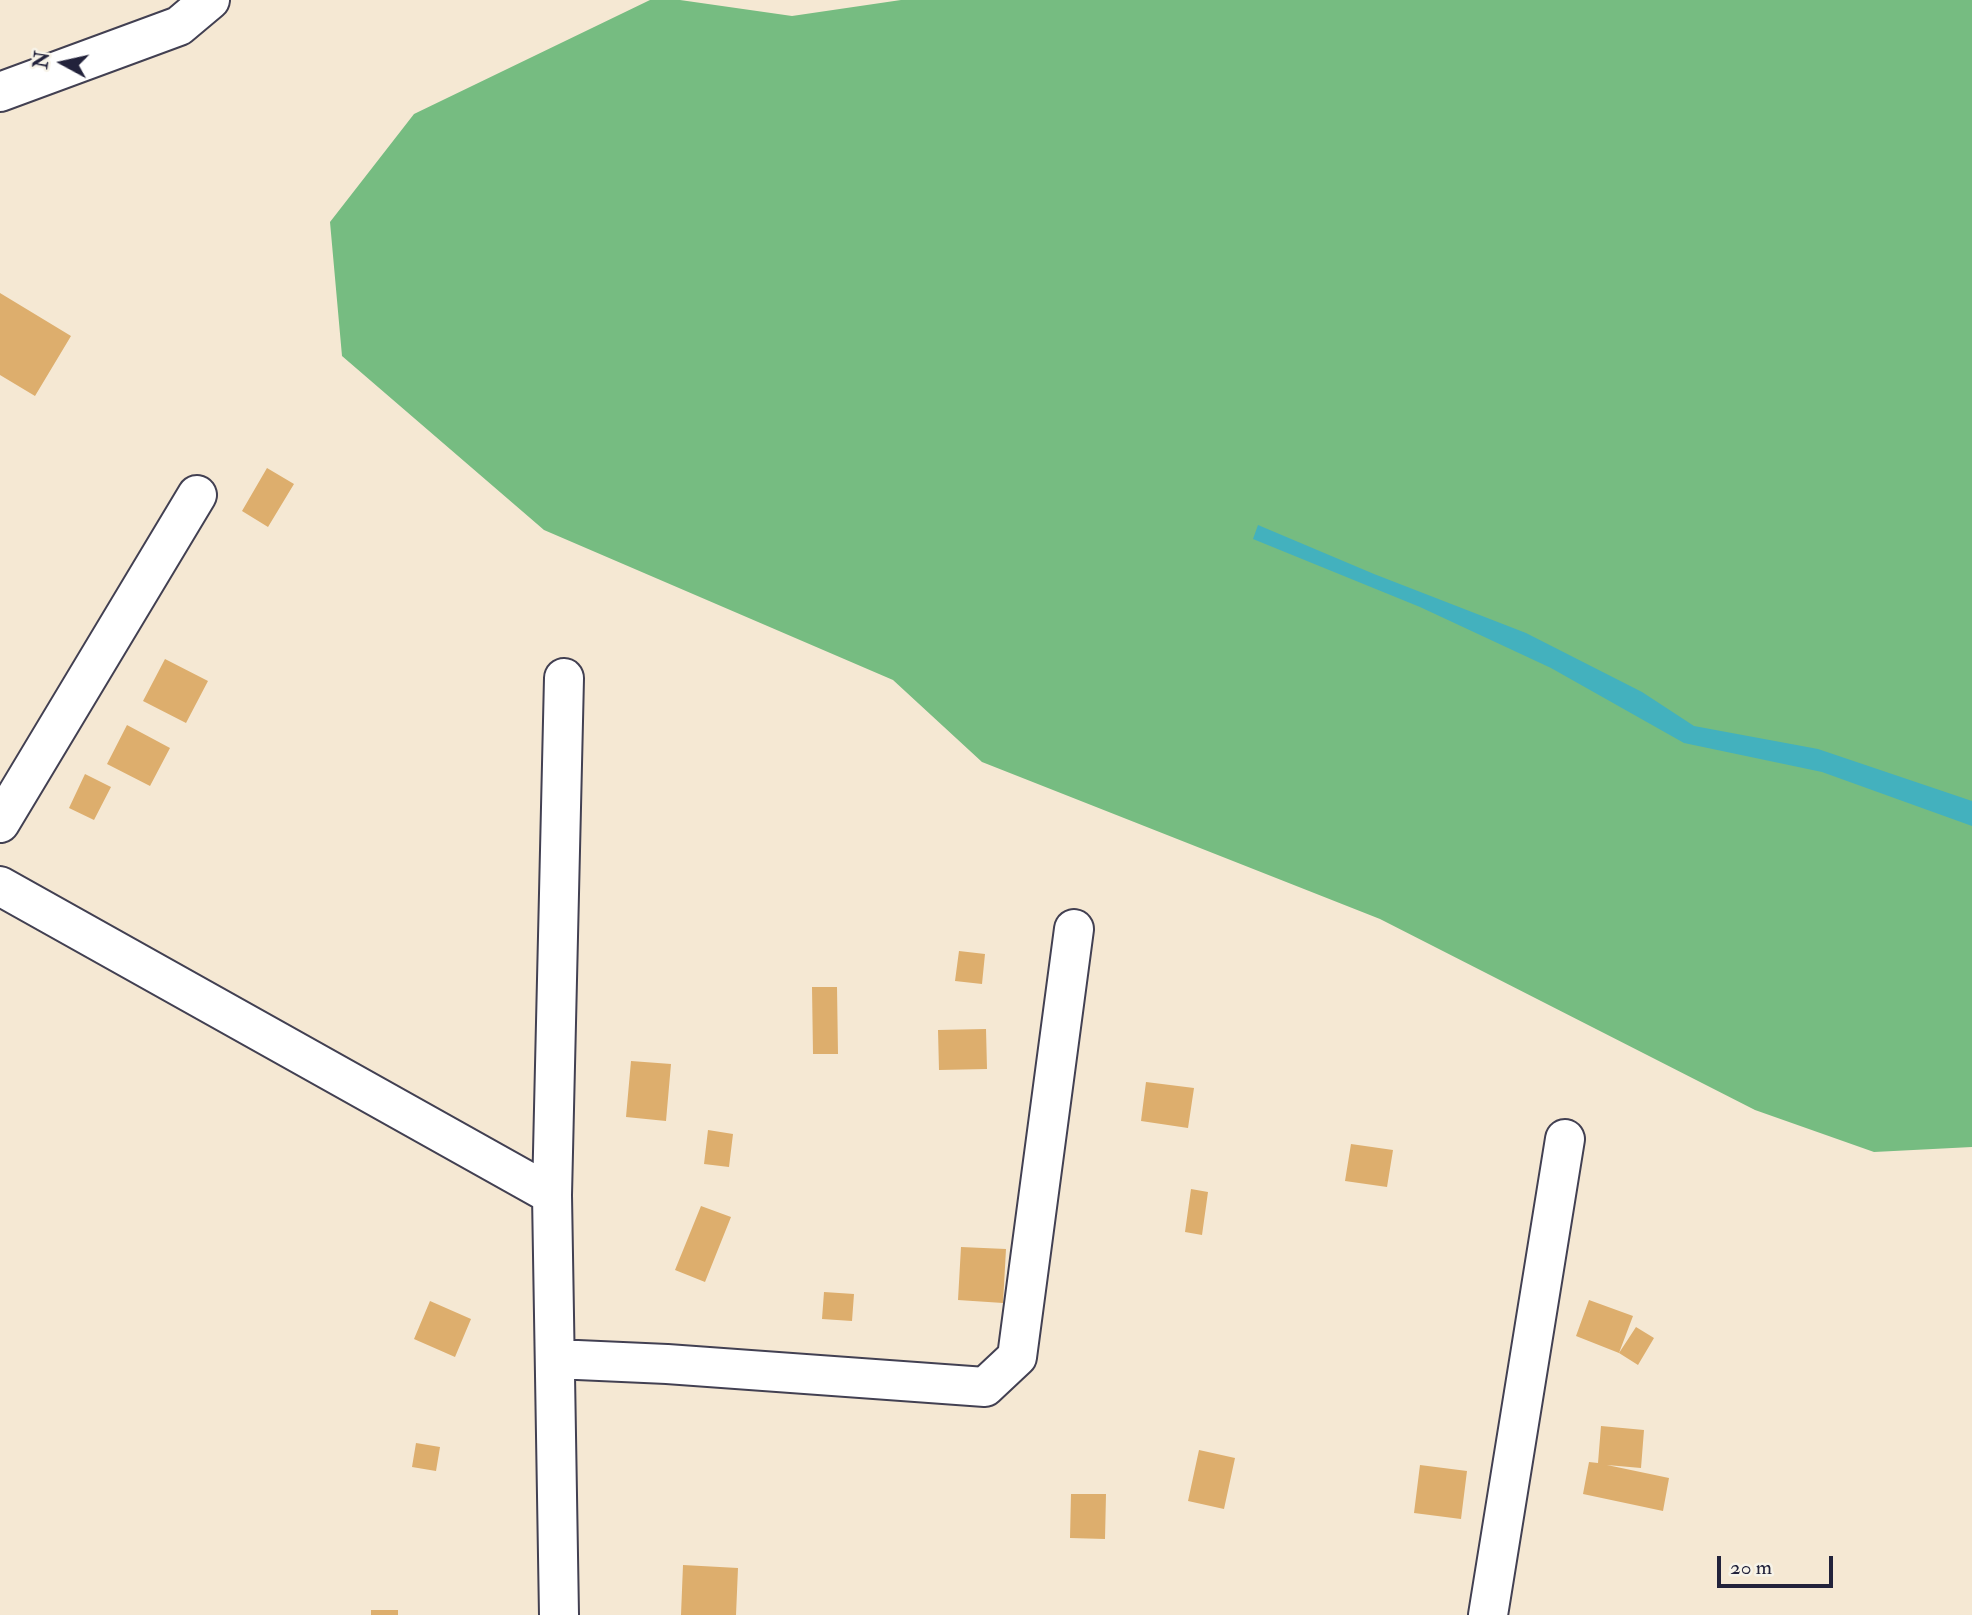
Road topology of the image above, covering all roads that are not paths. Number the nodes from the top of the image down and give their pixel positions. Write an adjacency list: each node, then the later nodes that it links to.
1 (210, 0): 2 (street)
2 (0, 92)
3 (197, 495): 5 (street)
4 (564, 678): 9 (street)
5 (0, 823)
6 (0, 886): 9 (street)
7 (1074, 929): 10 (street)
8 (1564, 1139): 12 (street)
9 (552, 1195): 10 (street)
10 (555, 1359): 11 (street)
11 (559, 1615)
12 (1488, 1615)

